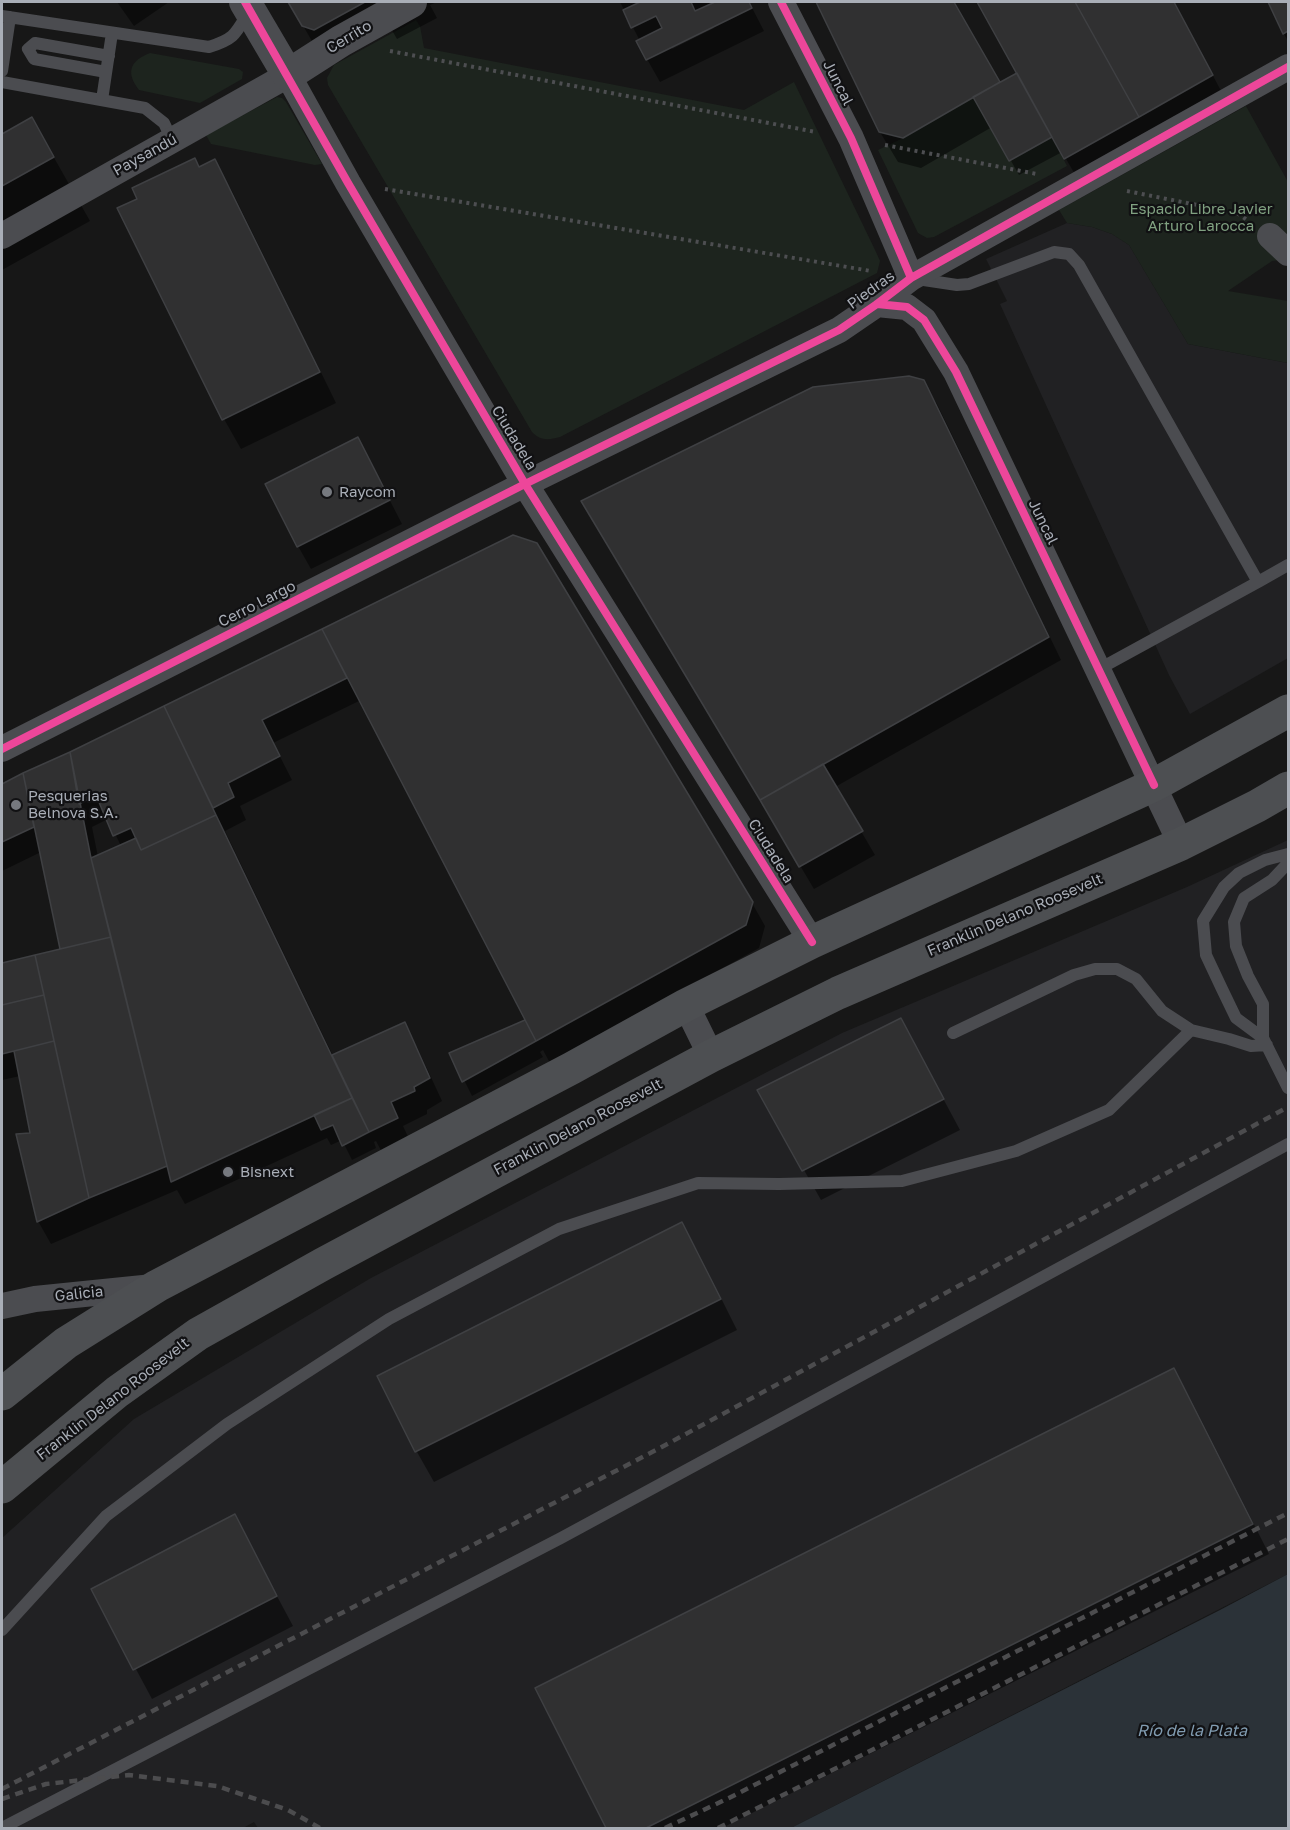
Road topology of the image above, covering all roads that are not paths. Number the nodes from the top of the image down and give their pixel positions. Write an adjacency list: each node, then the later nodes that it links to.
1 (411, 2): 10 (street, Cerrito)
2 (781, 2): 17 (street, Juncal)
3 (248, 5): 5 (lane); 10 (street, Ciudadela)
4 (6, 16): 5 (lane); 8 (lane)
5 (112, 33): 6 (lane)
6 (109, 56): 9 (lane); 9 (lane)
7 (1288, 67): 17 (street, Piedras)
8 (2, 71)
9 (106, 72): 12 (lane)
10 (288, 75): 13 (street, Paysandú); 19 (street, Ciudadela)
11 (2, 82): 12 (lane)
12 (102, 100): 13 (lane)
13 (172, 140): 14 (street, Paysandú)
14 (2, 236)
15 (1270, 236): 16 (street)
16 (1288, 253)
17 (910, 278): 18 (street, Piedras); 21 (lane)
18 (878, 304): 19 (street, Piedras); 22 (street, Juncal)
19 (525, 484): 24 (street, Cerro Largo); 30 (street, Ciudadela)
20 (1288, 565): 21 (lane)
21 (1258, 582): 22 (lane)
22 (1099, 669): 25 (street, Juncal)
23 (1288, 711): 25 (main road)
24 (2, 749)
25 (1154, 785): 27 (street); 30 (main road)
26 (1288, 788): 27 (main road, Franklin Delano Roosevelt)
27 (1181, 844): 35 (main road, Franklin Delano Roosevelt)
28 (1288, 854): 34 (lane)
29 (1288, 863): 34 (lane)
30 (812, 942): 31 (main road)
31 (686, 1005): 35 (street); 38 (main road)
32 (1191, 1030): 33 (lane); 34 (lane); 42 (lane)
33 (953, 1033)
34 (1265, 1041): 36 (lane)
35 (711, 1056): 41 (main road, Franklin Delano Roosevelt)
36 (1288, 1088)
37 (1288, 1144): 43 (lane)
38 (157, 1287): 39 (street, Galicia); 40 (main road)
39 (2, 1306)
40 (2, 1394)
41 (5, 1475)
42 (2, 1630)
43 (2, 1828)

